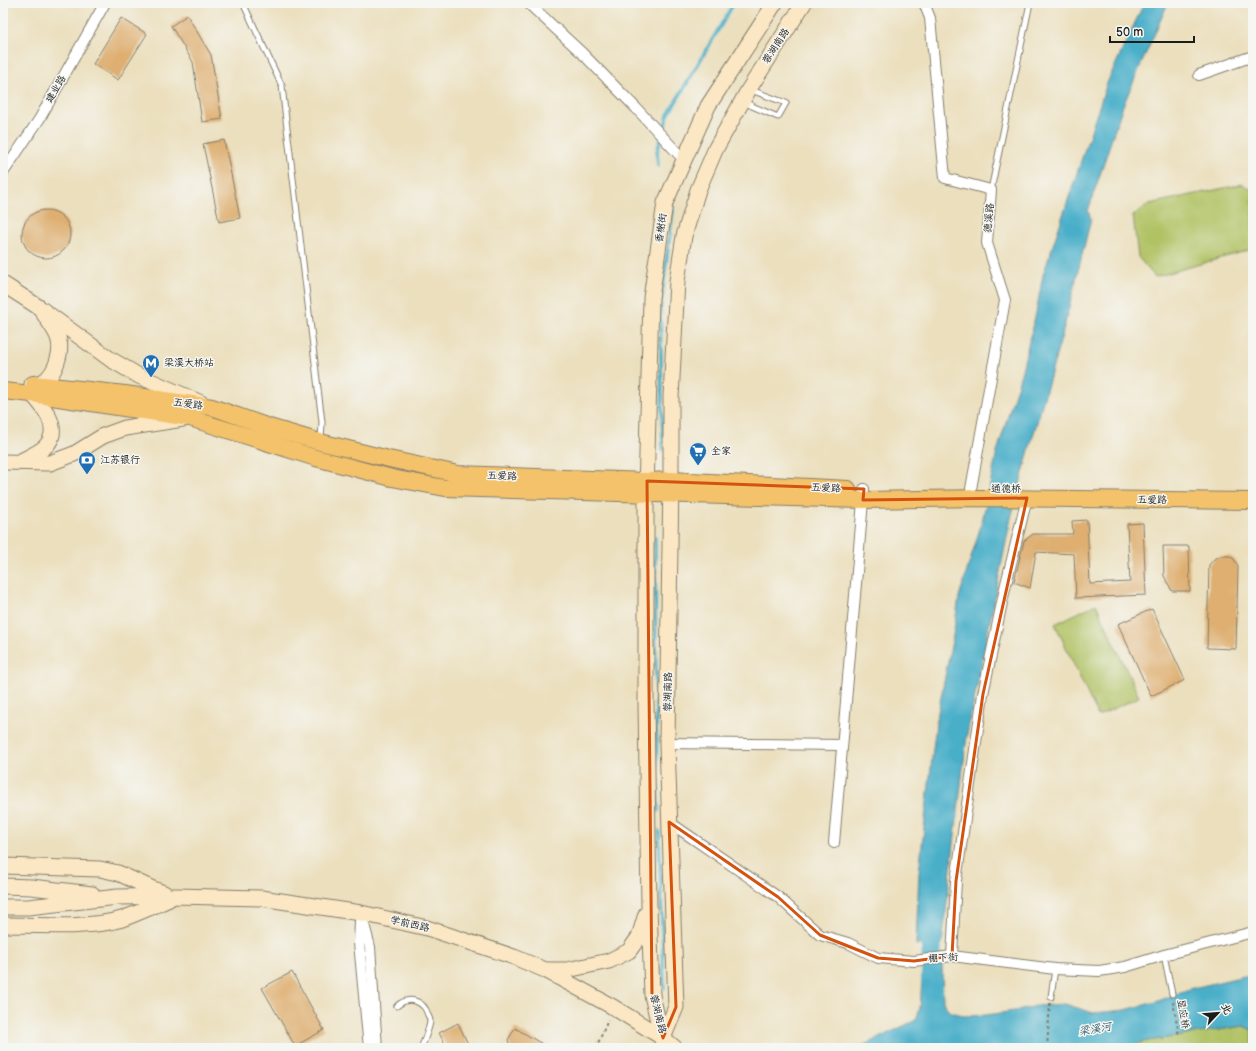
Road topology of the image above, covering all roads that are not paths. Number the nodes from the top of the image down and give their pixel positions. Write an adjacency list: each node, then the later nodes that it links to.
1 (105, 3): 12 (street, 建业路)
2 (243, 3): 21 (lane)
3 (528, 3): 11 (street)
4 (775, 3): 11 (main road, 香榭街)
5 (804, 3): 10 (main road, 蓉湖南路)
6 (924, 3): 13 (street, 德溪路)
7 (1030, 3): 13 (lane)
8 (1253, 56): 9 (street)
9 (1199, 75)
10 (745, 95): 10 (lane); 25 (main road, 蓉湖南路)
11 (684, 160): 24 (main road, 香榭街)
12 (3, 173)
13 (991, 190): 27 (street, 德溪路)
14 (3, 284): 15 (main road)
15 (40, 308): 17 (main road); 19 (main road)
16 (3, 380): 17 (main road)
17 (32, 389): 18 (main road); 19 (main road, 五爱路); 20 (main road, 五爱路); 23 (main road)
18 (3, 391)
19 (212, 407): 21 (main road, 五爱路)
20 (190, 418): 23 (main road); 24 (main road, 五爱路)
21 (320, 442): 24 (main road, 五爱路)
22 (3, 462): 23 (main road)
23 (18, 463)
24 (647, 487): 25 (main road, 五爱路); 33 (main road, 蓉湖南路)
25 (671, 487): 29 (main road, 五爱路); 31 (main road, 蓉湖南路)
26 (1253, 491): 28 (main road, 五爱路)
27 (978, 492): 28 (main road, 通德桥); 29 (main road, 五爱路)
28 (1028, 494): 30 (main road, 五爱路); 46 (street)
29 (863, 495): 32 (street)
30 (1253, 501)
31 (667, 743): 32 (street); 34 (main road, 蓉湖南路)
32 (842, 745): 35 (street)
33 (648, 822): 34 (main road); 40 (main road, 蓉湖南路)
34 (669, 822): 46 (street, 棚下街); 52 (main road, 蓉湖南路)
35 (834, 843)
36 (3, 866): 38 (main road)
37 (3, 886): 39 (main road)
38 (174, 896): 39 (main road, 学前西路); 42 (main road, 学前西路); 43 (main road)
39 (118, 897): 41 (main road)
40 (650, 906): 48 (main road); 52 (main road, 蓉湖南路)
41 (3, 907)
42 (361, 913): 48 (main road, 学前西路); 53 (street); 54 (street)
43 (3, 925)
44 (1253, 932): 45 (street, 棚下街)
45 (1164, 955): 47 (street, 棚下街); 49 (lane)
46 (952, 956): 47 (street, 棚下街)
47 (1055, 969): 50 (lane)
48 (545, 970): 52 (main road, 学前西路)
49 (1172, 994)
50 (1051, 998)
51 (397, 1006): 55 (lane)
52 (663, 1043): 56 (main road, 学前西路)
53 (369, 1048)
54 (376, 1048)
55 (421, 1048)
56 (676, 1048)

